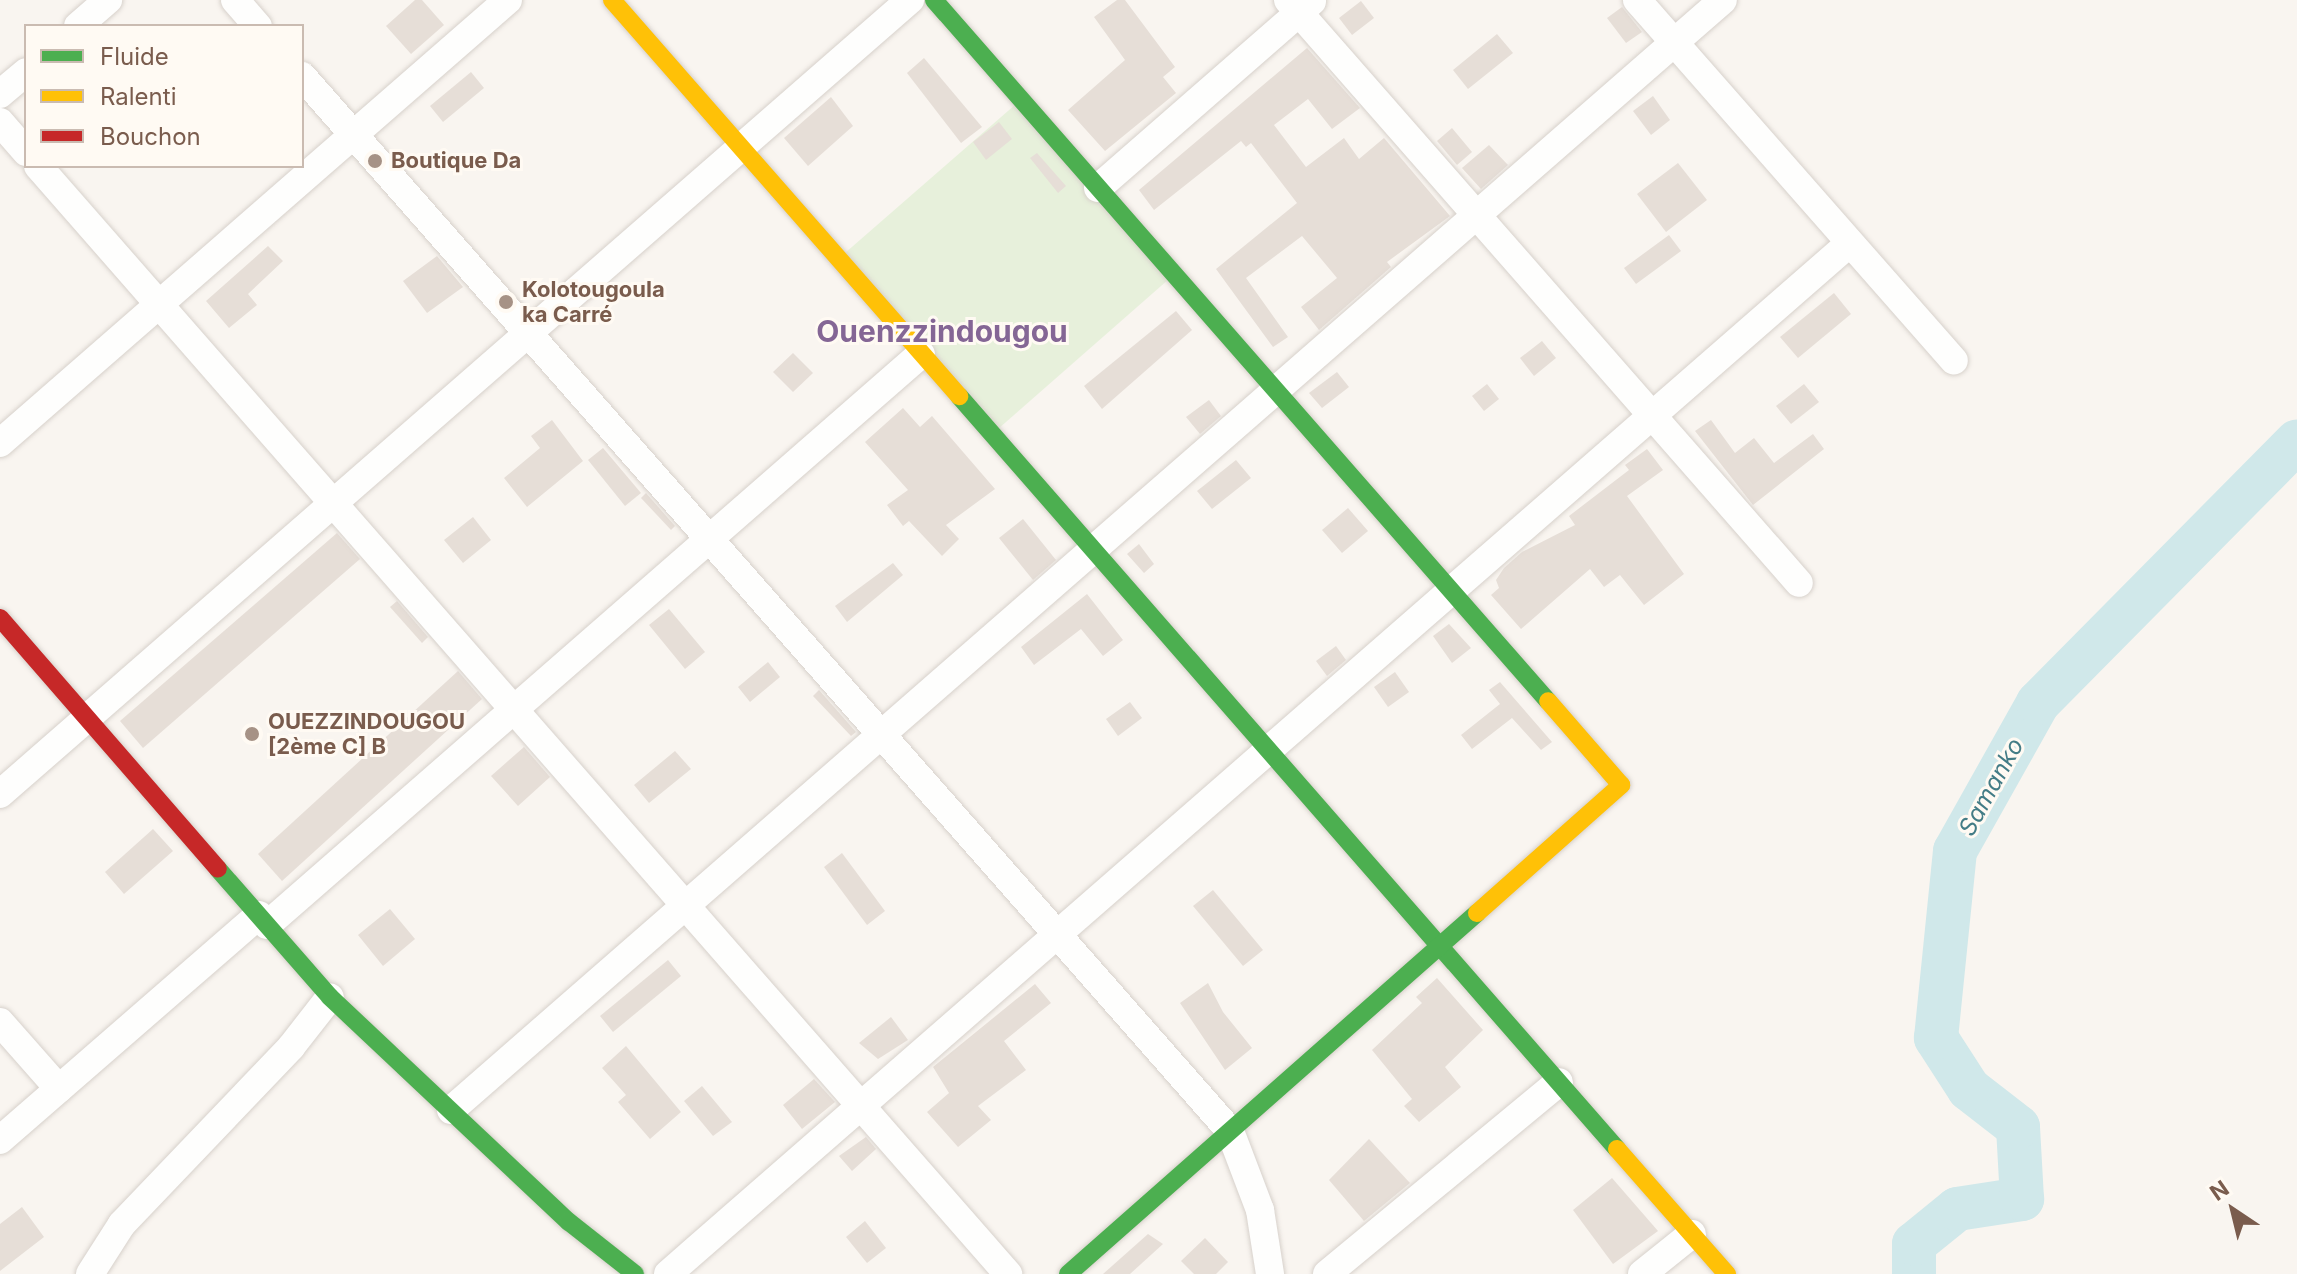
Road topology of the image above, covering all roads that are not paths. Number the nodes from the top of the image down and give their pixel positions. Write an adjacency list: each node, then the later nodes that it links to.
1 (108, 0): 10 (street)
2 (235, 0): 11 (street)
3 (508, 0): 17 (street)
4 (612, 0): 18 (street)
5 (910, 0): 18 (street)
6 (934, 0): 21 (street)
7 (1637, 0): 12 (street)
8 (1723, 0): 12 (street)
9 (1300, 4): 21 (street); 22 (street)
10 (80, 24)
11 (256, 24)
12 (1674, 42): 22 (street); 23 (street)
13 (24, 74): 15 (street)
14 (304, 78): 17 (street)
15 (0, 94)
16 (0, 122): 19 (street)
17 (353, 135): 24 (street); 25 (street)
18 (741, 147): 25 (street); 26 (street)
19 (24, 150)
20 (40, 168): 24 (street)
21 (1098, 188): 28 (street)
22 (1477, 215): 28 (street); 29 (street)
23 (1850, 243): 27 (street); 29 (street)
24 (159, 304): 30 (street); 31 (street)
25 (528, 333): 31 (street); 32 (street)
26 (921, 354): 32 (street); 33 (street)
27 (1954, 361)
28 (1275, 390): 33 (street); 35 (street)
29 (1652, 415): 34 (street); 35 (street)
30 (0, 443)
31 (333, 503): 37 (street); 38 (street)
32 (709, 539): 37 (street); 39 (street)
33 (1093, 550): 39 (street); 40 (street)
34 (1799, 583)
35 (1451, 591): 40 (street); 45 (street)
36 (0, 618): 38 (street)
37 (514, 709): 42 (street); 43 (street)
38 (87, 718): 41 (street); 43 (street)
39 (881, 735): 42 (street); 44 (street)
40 (1268, 750): 44 (street); 45 (street)
41 (0, 794)
42 (686, 905): 50 (street); 51 (street)
43 (263, 920): 46 (street); 49 (street)
44 (1057, 935): 50 (street); 52 (street)
45 (1439, 945): 48 (street); 52 (street)
46 (330, 997): 51 (street); 56 (street)
47 (0, 1022): 49 (street)
48 (1559, 1082): 54 (street); 61 (street)
49 (59, 1089): 53 (street)
50 (861, 1106): 57 (street); 58 (street)
51 (451, 1110): 55 (street)
52 (1230, 1131): 59 (street); 60 (street)
53 (0, 1140)
54 (1692, 1234): 62 (street); 63 (street)
55 (621, 1269)
56 (90, 1274)
57 (668, 1274)
58 (1008, 1274)
59 (1068, 1274)
60 (1270, 1274)
61 (1327, 1274)
62 (1642, 1274)
63 (1727, 1274)

